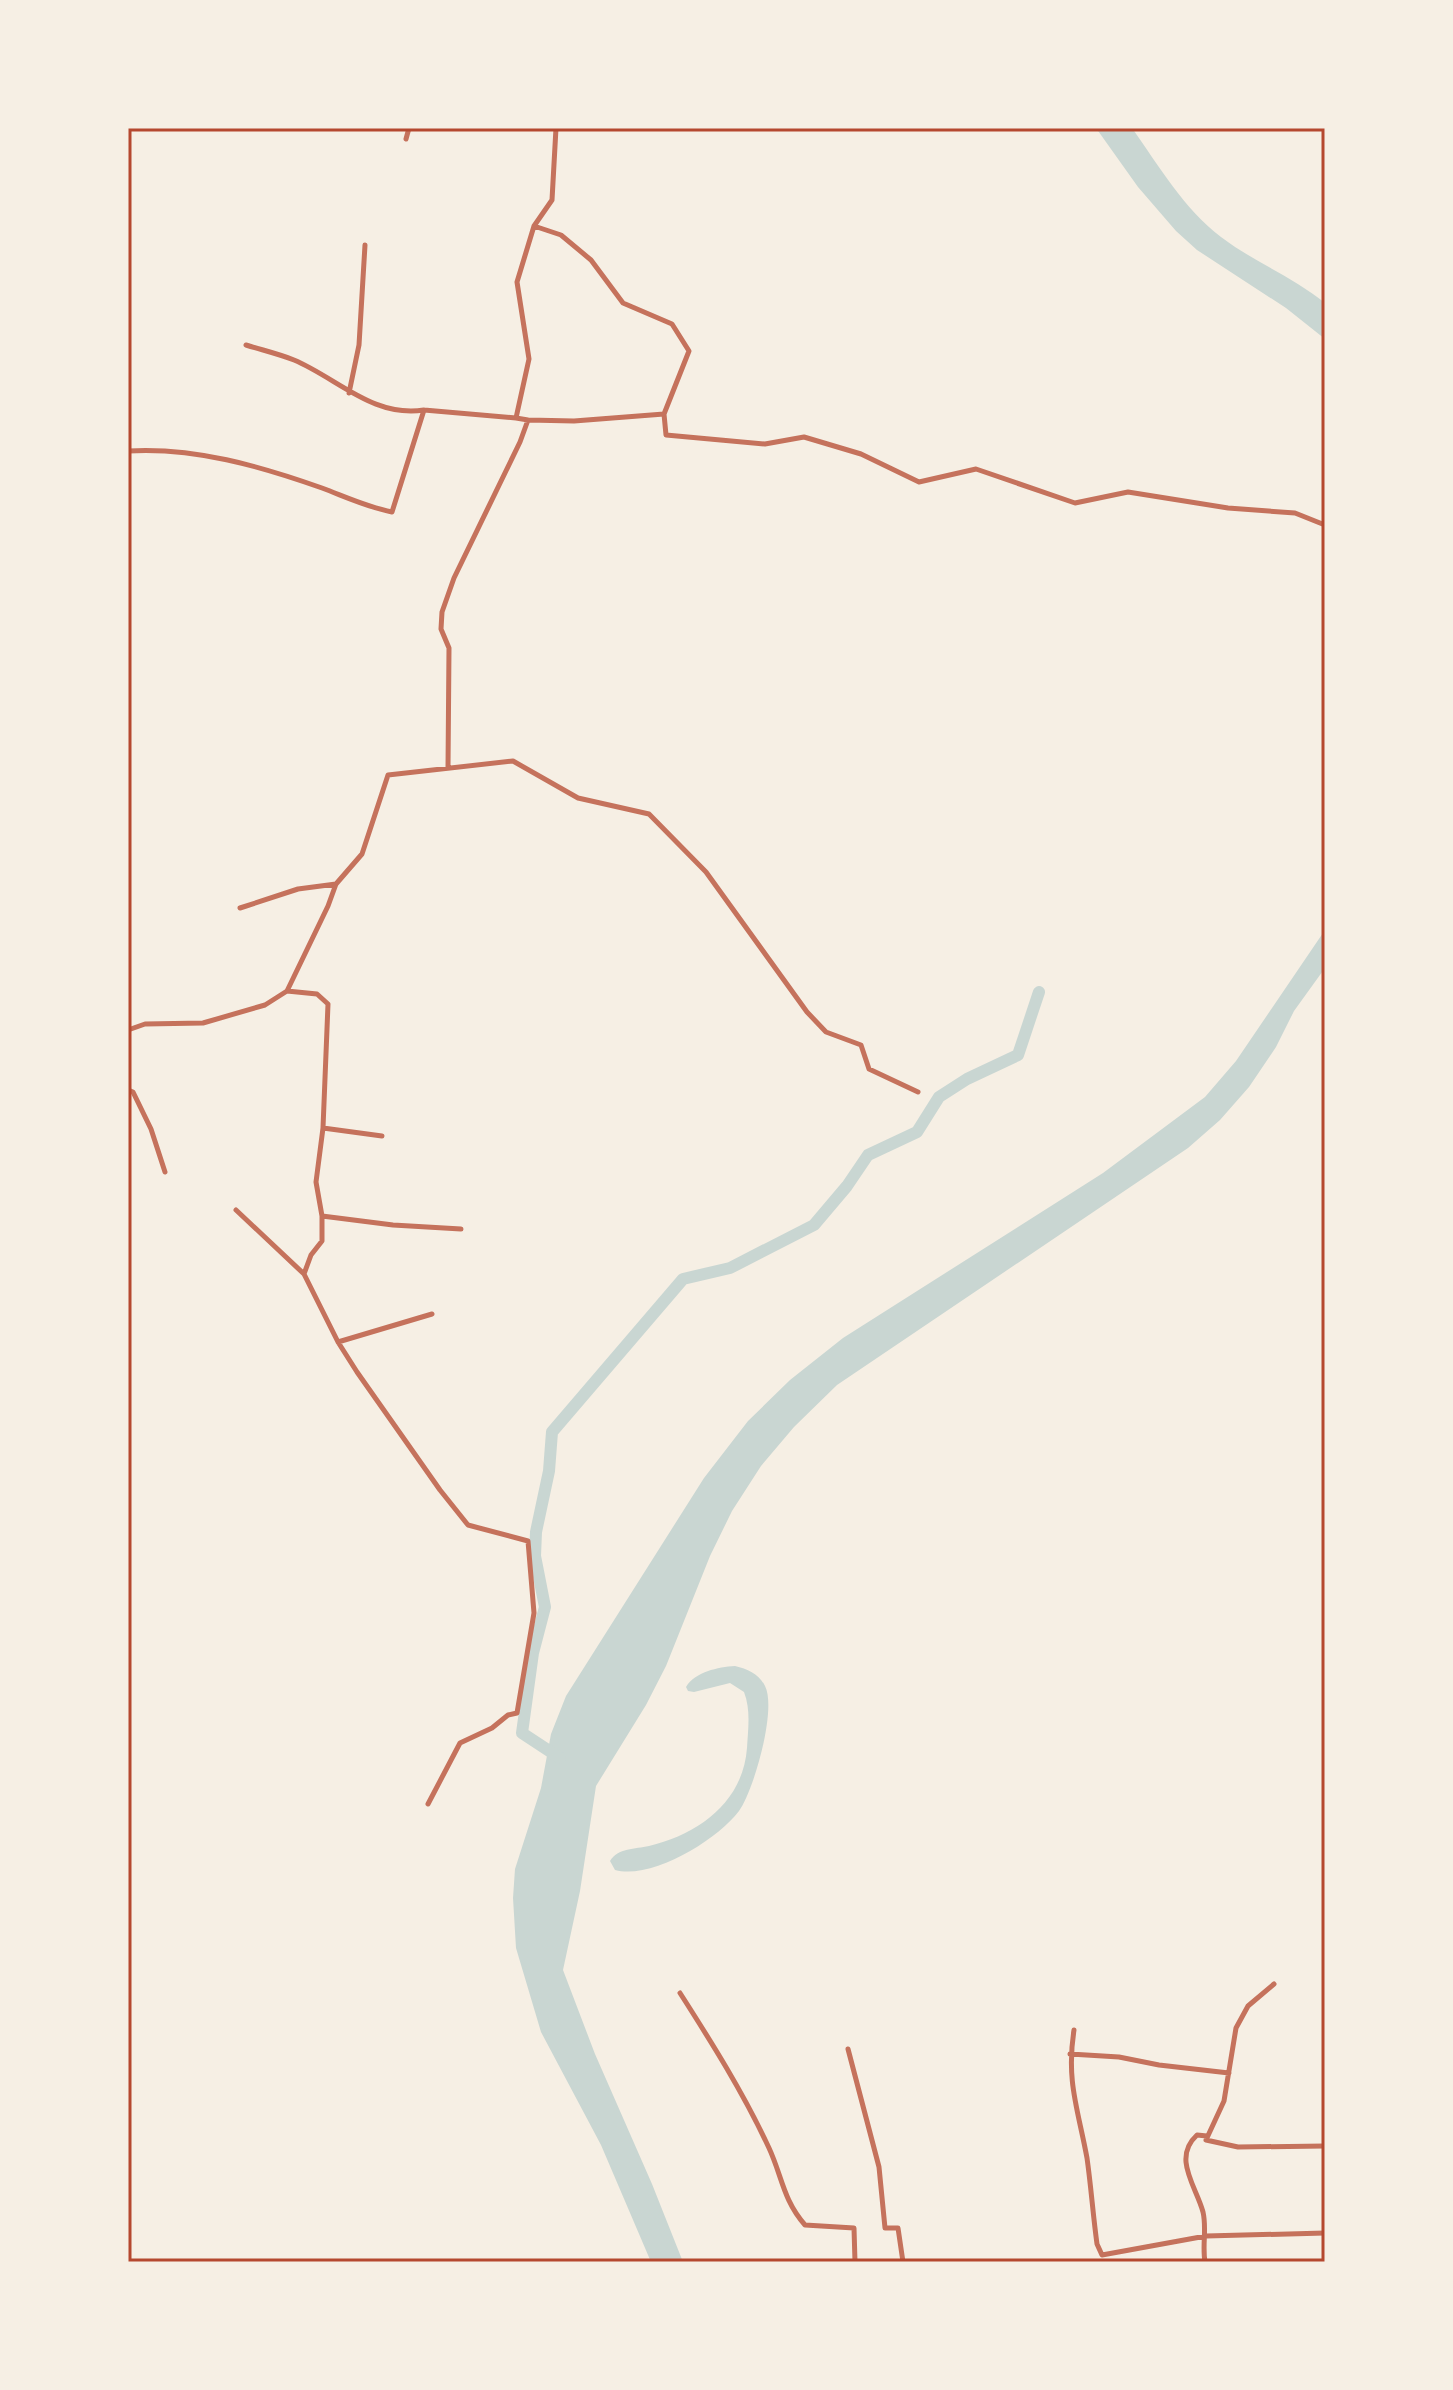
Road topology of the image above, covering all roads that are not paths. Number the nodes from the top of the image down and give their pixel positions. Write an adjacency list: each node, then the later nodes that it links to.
1 (409, 128): 3 (street)
2 (556, 128): 4 (street)
3 (406, 139)
4 (534, 226): 9 (street); 10 (street)
5 (365, 245): 7 (street)
6 (246, 345): 7 (street)
7 (349, 393): 8 (street)
8 (424, 410): 10 (street); 12 (street)
9 (664, 414): 11 (street); 13 (street)
10 (516, 418): 11 (street)
11 (528, 420): 14 (street)
12 (128, 451)
13 (1325, 525)
14 (448, 768): 15 (street); 20 (street)
15 (336, 884): 16 (street); 17 (street)
16 (240, 908)
17 (287, 991): 18 (street); 21 (street)
18 (128, 1030)
19 (128, 1090): 23 (street)
20 (918, 1092)
21 (323, 1128): 22 (street); 25 (street)
22 (382, 1136)
23 (165, 1172)
24 (236, 1210): 27 (street)
25 (322, 1216): 26 (street); 27 (street)
26 (461, 1229)
27 (304, 1274): 29 (street)
28 (432, 1314): 29 (street)
29 (338, 1342): 30 (street)
30 (428, 1804)
31 (1274, 1984): 36 (street)
32 (680, 1993): 41 (street)
33 (1074, 2030): 35 (street)
34 (848, 2049): 42 (street)
35 (1070, 2054): 36 (street); 40 (street)
36 (1229, 2073): 37 (street)
37 (1207, 2136): 38 (street); 40 (street)
38 (1325, 2146)
39 (1325, 2233): 40 (street)
40 (1206, 2236): 43 (street)
41 (855, 2262)
42 (903, 2262)
43 (1205, 2262)

